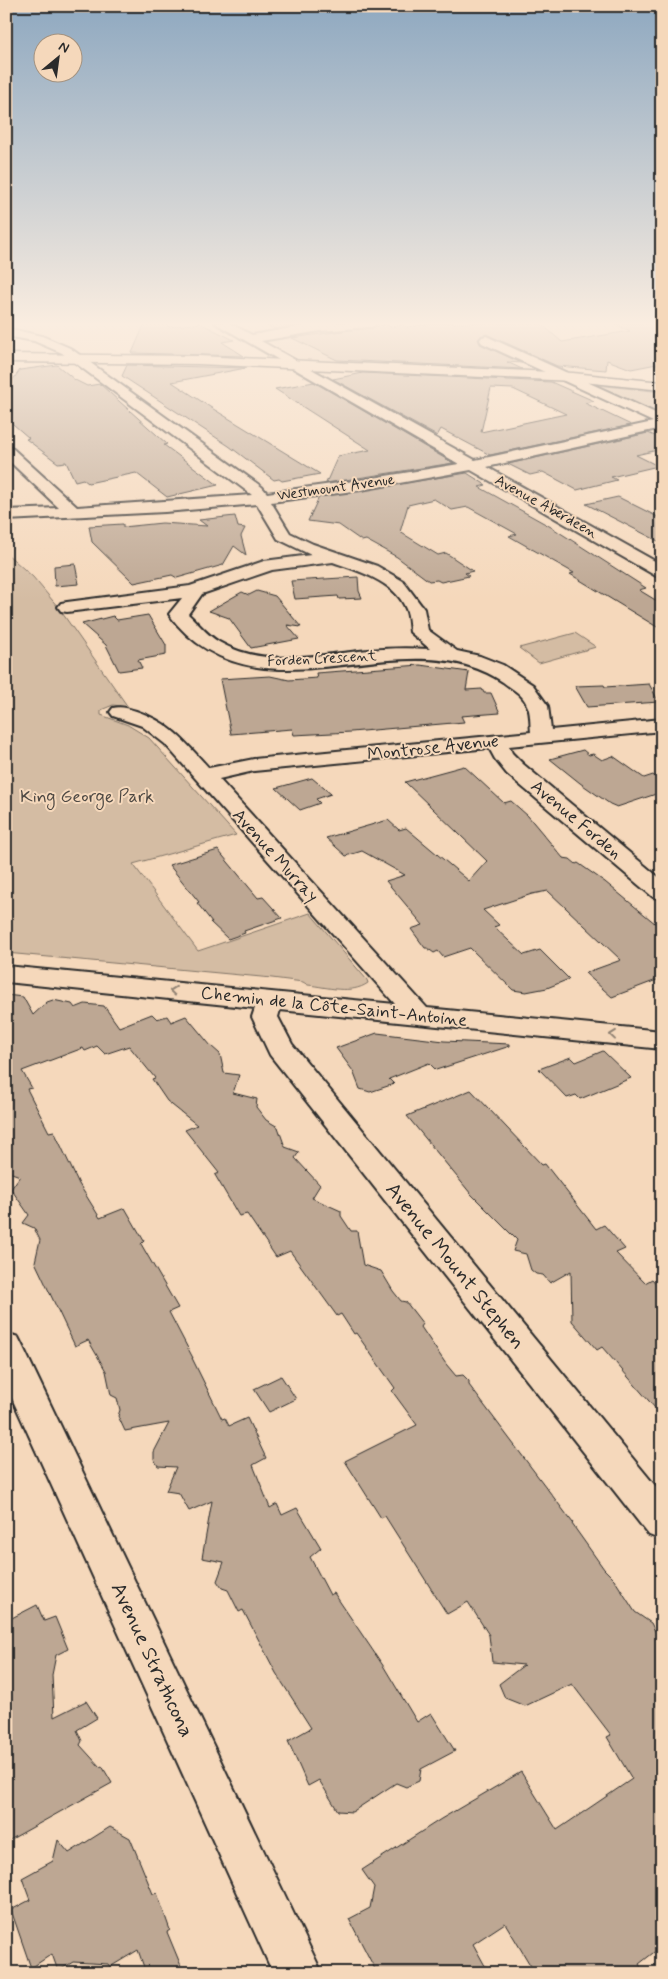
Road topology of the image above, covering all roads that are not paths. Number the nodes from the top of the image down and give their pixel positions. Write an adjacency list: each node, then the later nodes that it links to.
1 (154, 415): 7 (street)
2 (385, 415): 6 (street, Avenue Aberdeen)
3 (646, 415): 4 (street)
4 (662, 423): 6 (street, Westmount Avenue)
5 (6, 450): 8 (street)
6 (473, 466): 7 (street, Westmount Avenue); 13 (street, Avenue Aberdeen)
7 (262, 498): 8 (street, Westmount Avenue); 10 (street)
8 (73, 512): 9 (street, Westmount Avenue)
9 (6, 515)
10 (284, 536): 11 (street); 12 (street)
11 (336, 558): 12 (street, Forden Crescent); 18 (street)
12 (270, 565): 14 (street, Forden Crescent)
13 (662, 572)
14 (193, 591): 15 (street, Forden Crescent); 17 (street)
15 (141, 600): 16 (street, Forden Crescent); 17 (street, Forden Crescent)
16 (67, 607)
17 (178, 614): 19 (street, Forden Crescent)
18 (419, 632): 19 (street); 20 (street)
19 (389, 654): 20 (street, Forden Crescent)
20 (451, 655): 23 (street)
21 (120, 712): 25 (street, Avenue Murray)
22 (662, 725): 23 (street, Montrose Avenue)
23 (542, 736): 24 (street, Montrose Avenue)
24 (496, 741): 25 (street, Montrose Avenue); 26 (street, Avenue Forden)
25 (205, 776): 29 (street, Avenue Murray)
26 (662, 892)
27 (6, 974): 28 (street, Chemin de la Côte-Saint-Antoine, one-way to 27)
28 (270, 1001): 29 (street, Chemin de la Côte-Saint-Antoine); 32 (street, Avenue Mount Stephen)
29 (419, 1016): 30 (street, Chemin de la Côte-Saint-Antoine, one-way to 29)
30 (662, 1040)
31 (6, 1348): 33 (street, Avenue Strathcona)
32 (662, 1523)
33 (298, 1973)

